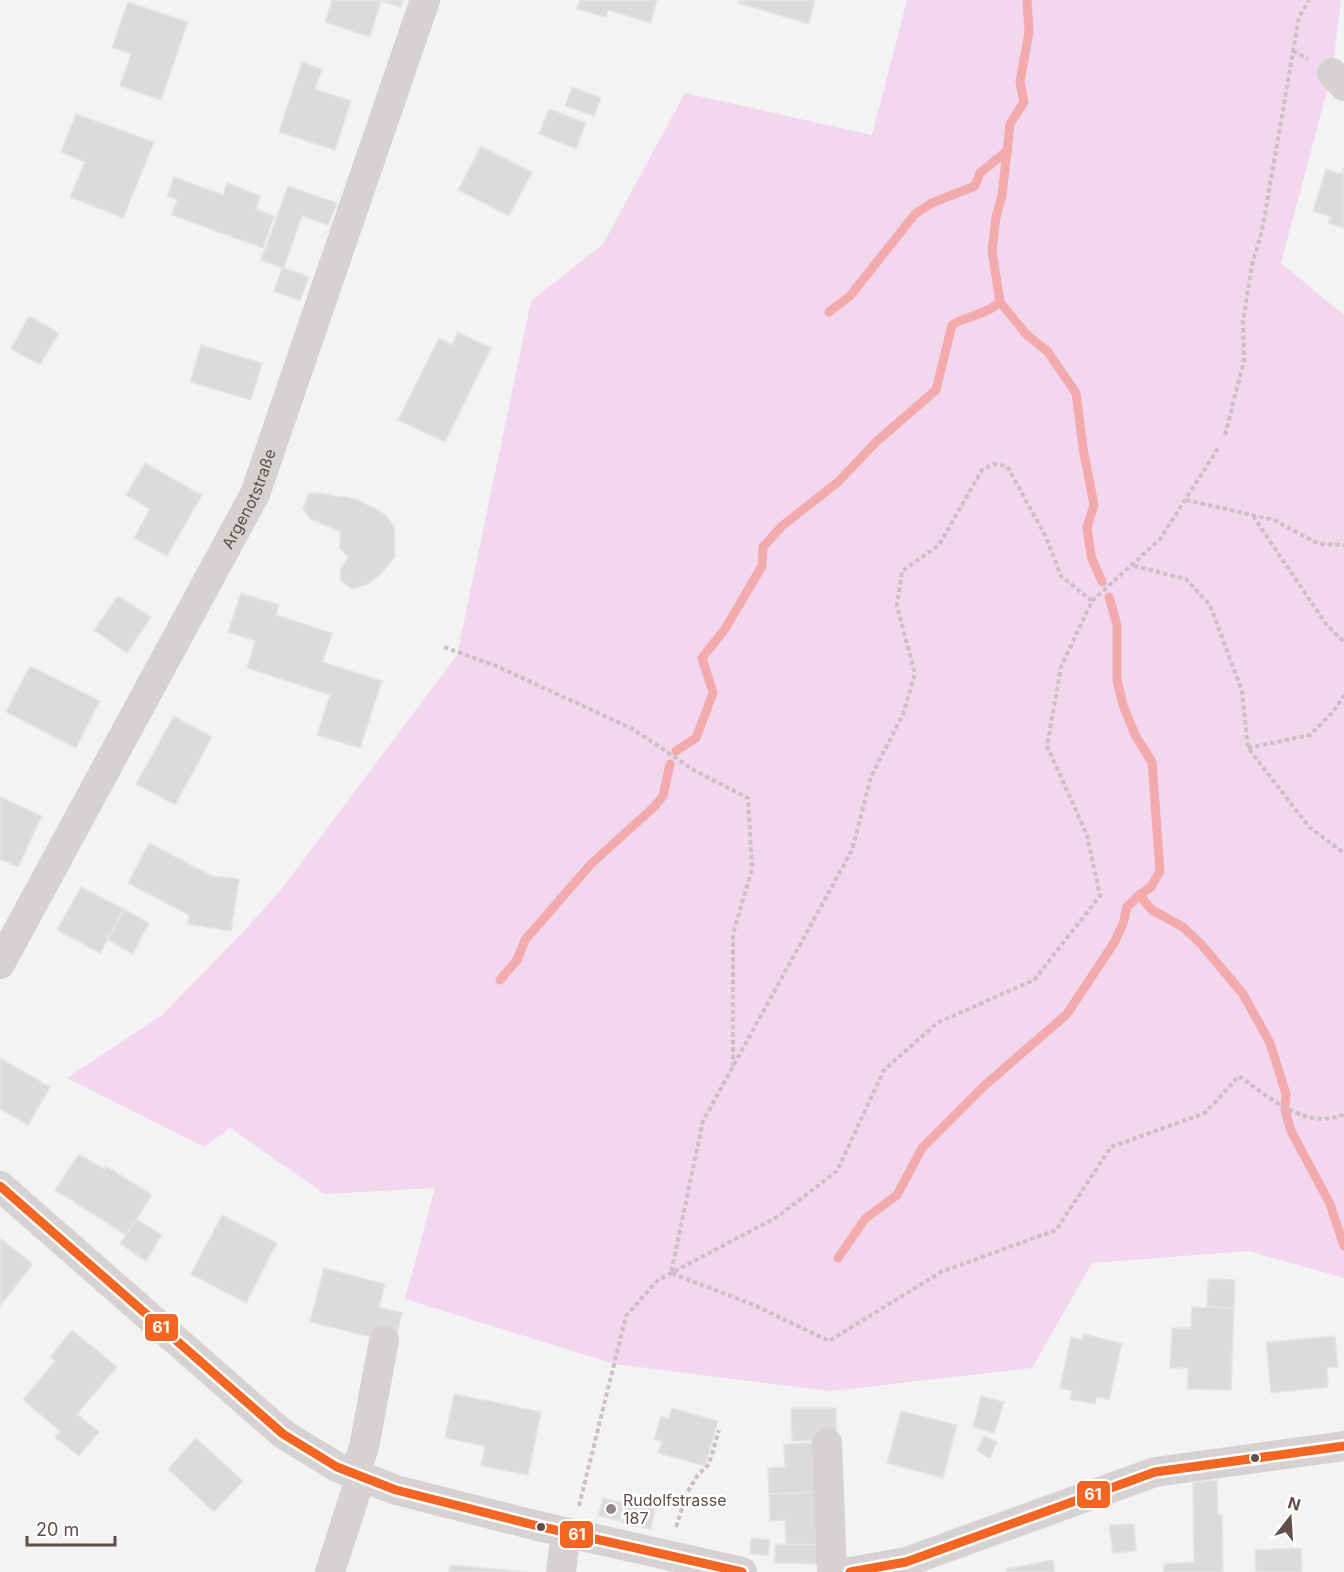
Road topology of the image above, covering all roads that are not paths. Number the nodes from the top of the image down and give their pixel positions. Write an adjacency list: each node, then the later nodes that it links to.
1 (425, 0): 2 (street, Argenotstraße)
2 (0, 964)
3 (0, 1186): 7 (street)
4 (384, 1341): 7 (street)
5 (827, 1443): 13 (street)
6 (1344, 1446): 14 (street)
7 (358, 1475): 8 (street); 9 (street)
8 (569, 1533): 10 (street); 11 (street)
9 (330, 1572)
10 (561, 1572)
11 (734, 1572): 12 (street)
12 (742, 1572)
13 (832, 1572)
14 (850, 1572)

